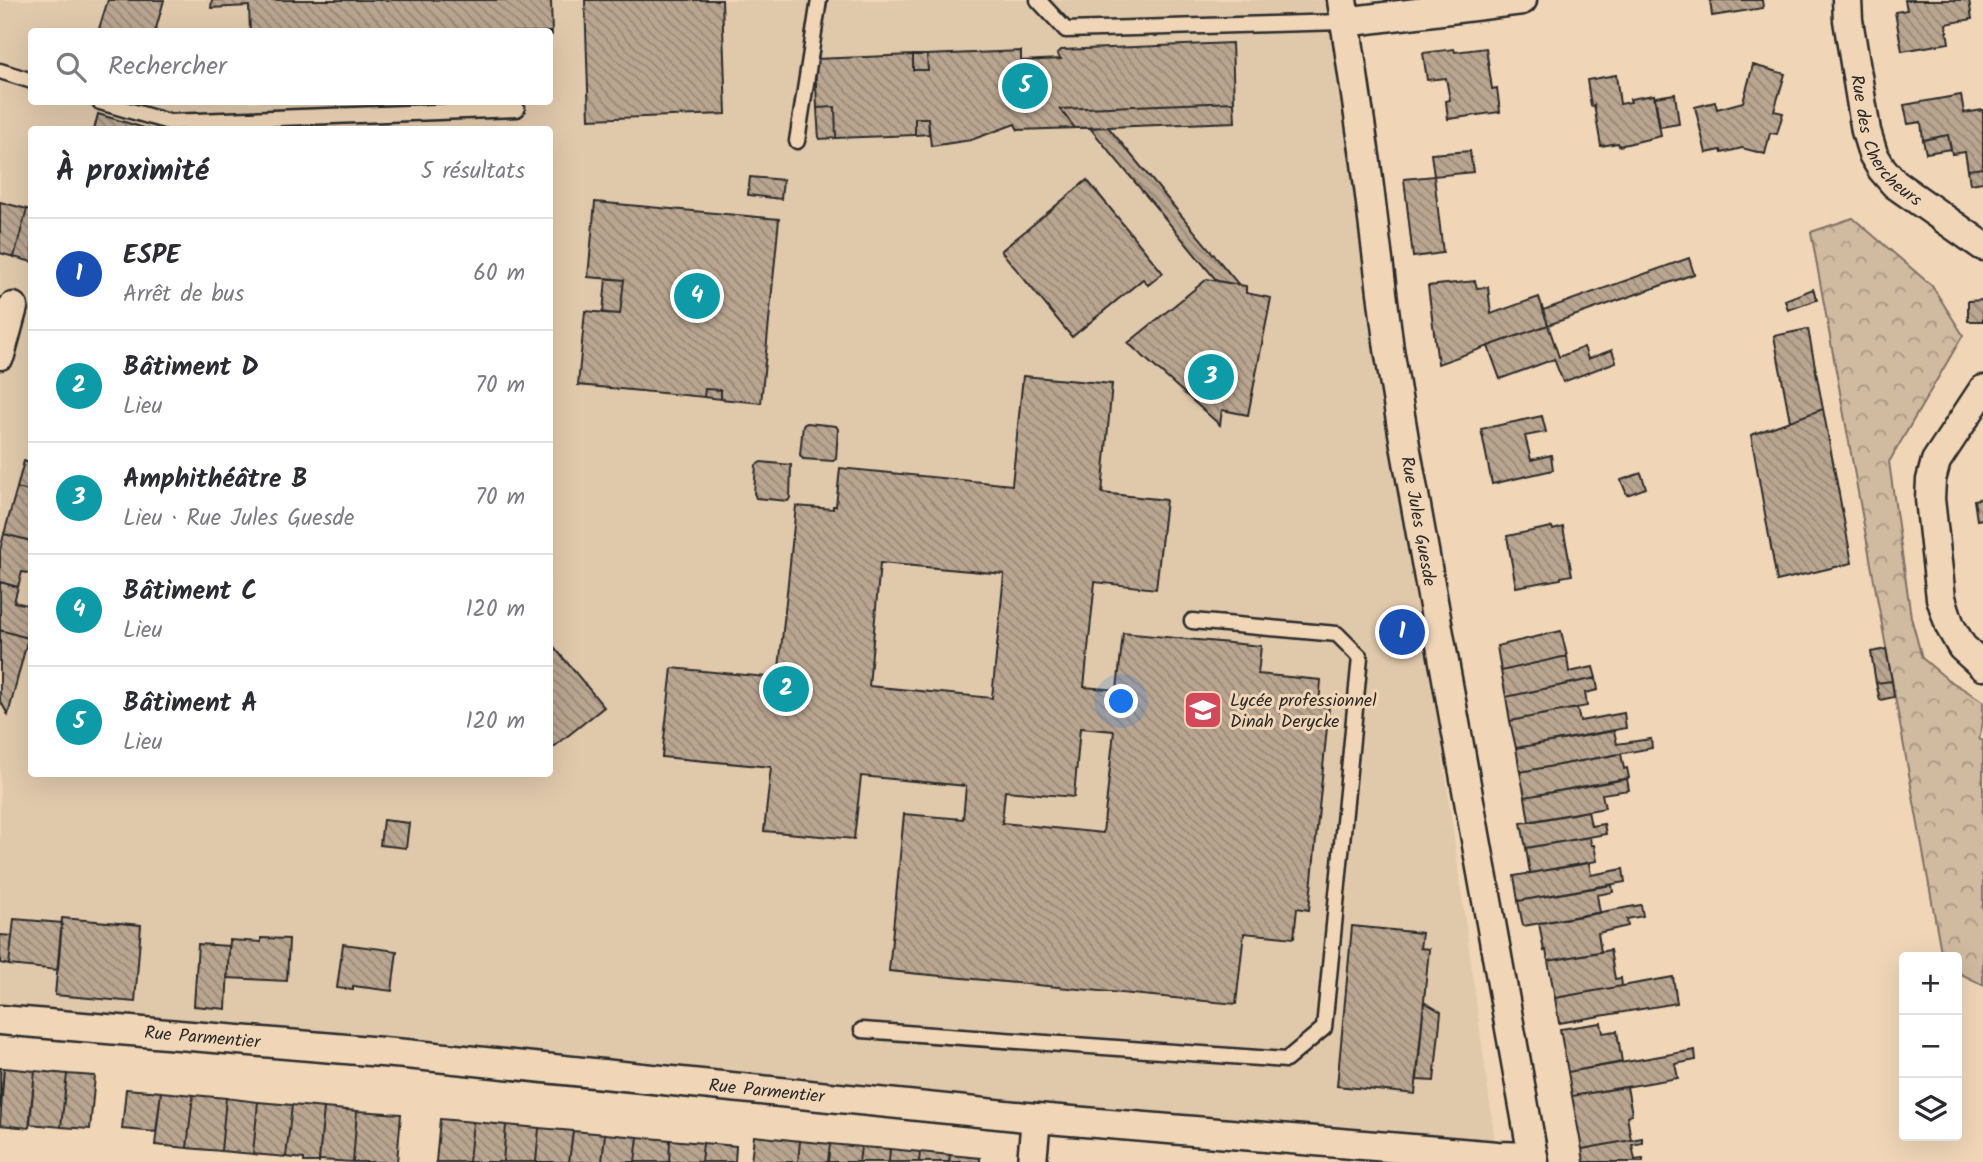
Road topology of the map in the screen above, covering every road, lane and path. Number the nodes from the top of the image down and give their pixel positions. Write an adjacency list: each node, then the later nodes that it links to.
1 (819, 0): 10 (lane)
2 (1038, 0): 5 (lane)
3 (1522, 0): 5 (street)
4 (1847, 0): 11 (street, Rue des Chercheurs)
5 (1343, 11): 20 (street, Rue Jules Guesde)
6 (0, 71): 7 (lane)
7 (28, 80)
8 (110, 105): 9 (lane)
9 (517, 109)
10 (797, 141)
11 (1983, 246)
12 (13, 307): 13 (street)
13 (0, 355)
14 (1983, 390): 16 (street)
15 (1192, 621): 18 (lane)
16 (1983, 666)
17 (0, 1020): 19 (street, Rue Parmentier)
18 (862, 1030)
19 (1036, 1118): 20 (street, Rue Parmentier); 21 (street)
20 (1533, 1160)
21 (1032, 1162)

